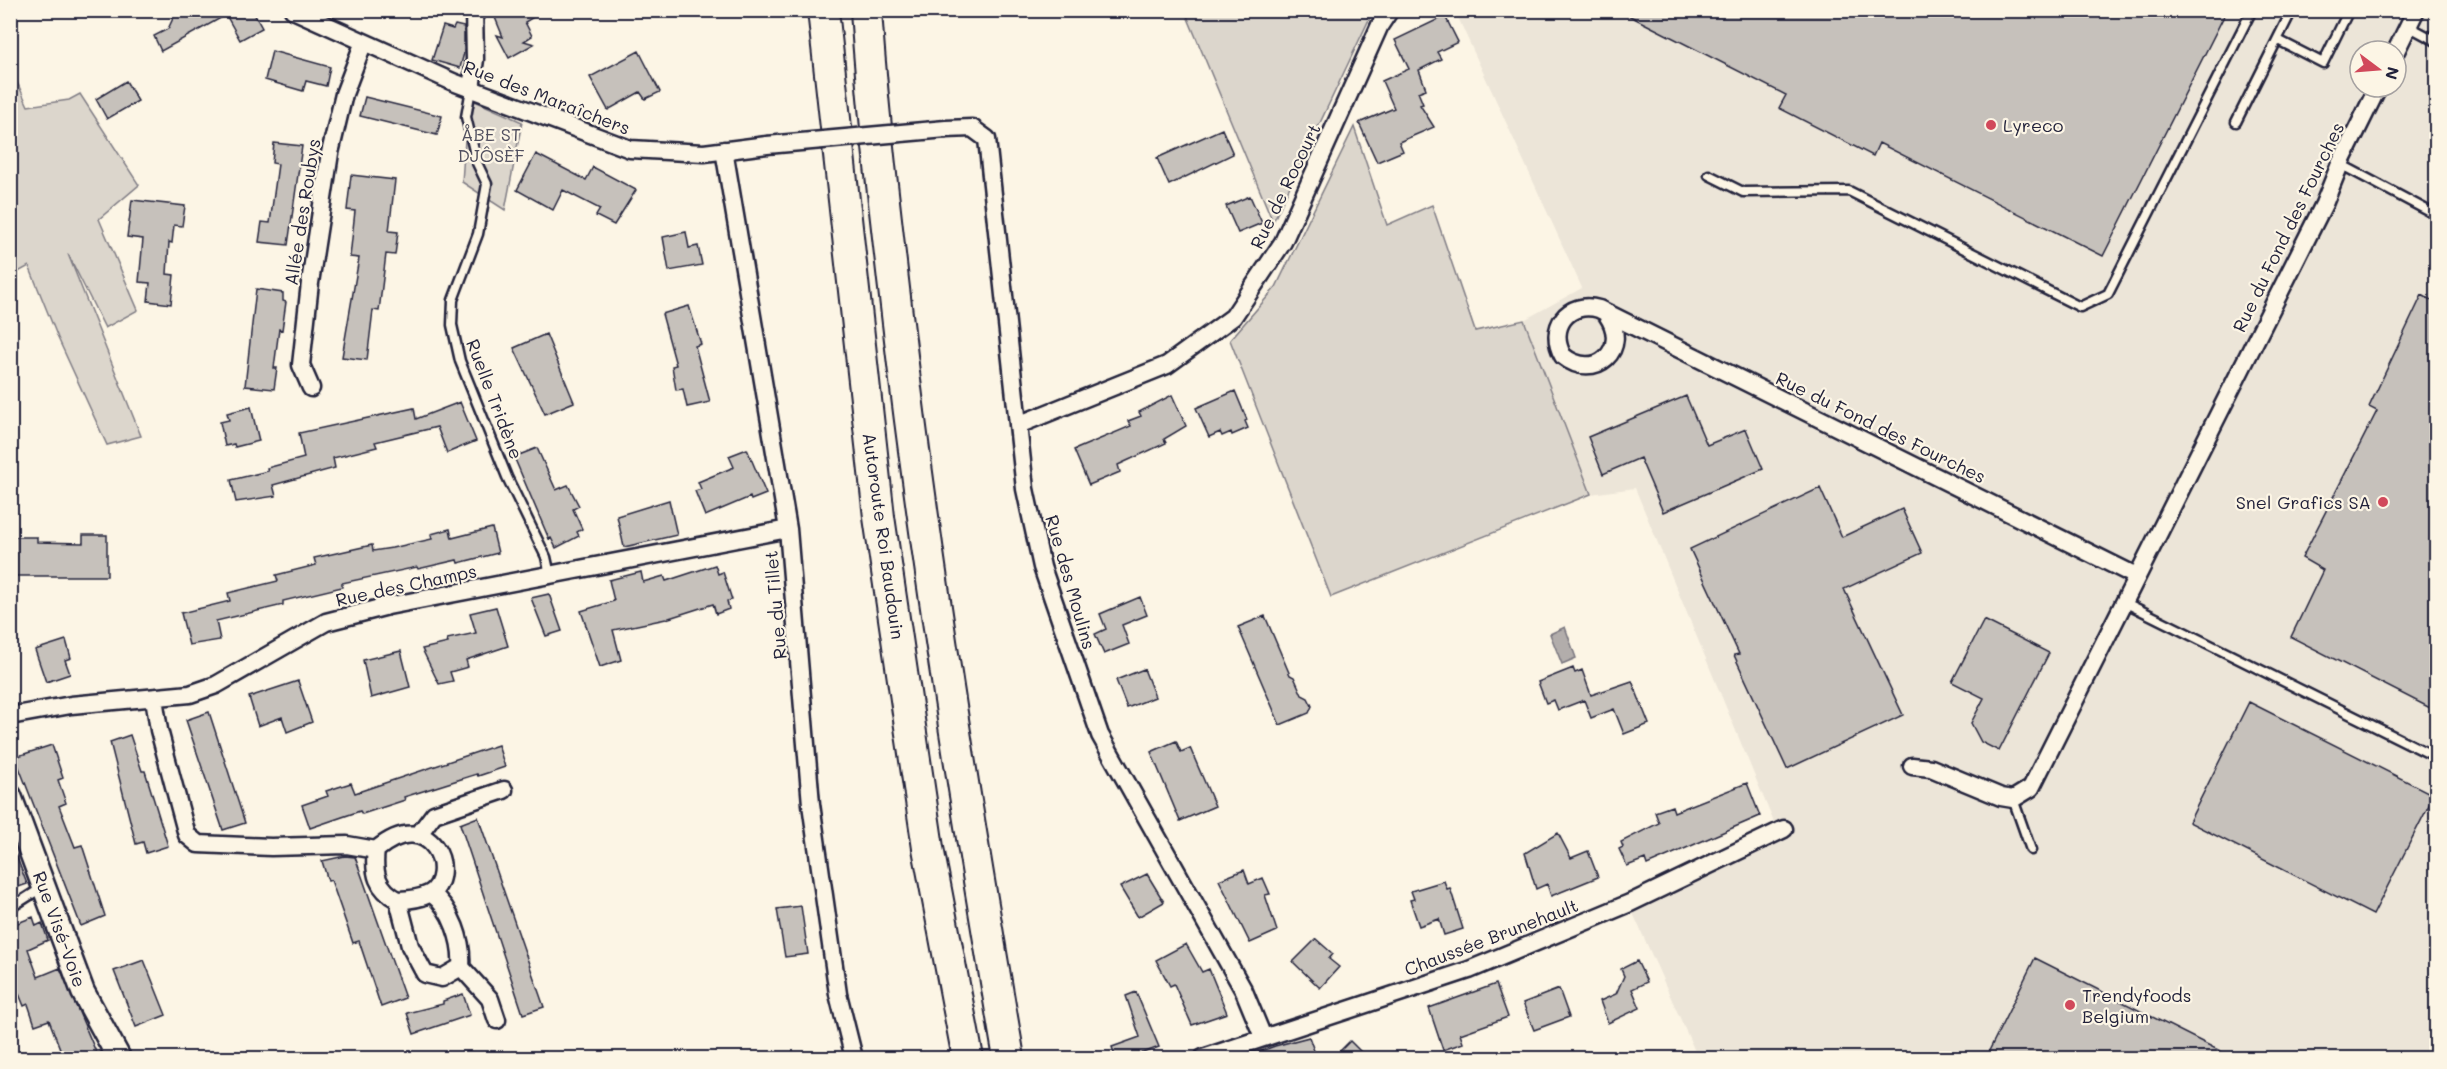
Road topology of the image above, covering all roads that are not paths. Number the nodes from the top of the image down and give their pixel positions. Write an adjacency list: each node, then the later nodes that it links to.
1 (292, 10): 14 (street, Rue des Maraîchers)
2 (474, 10): 15 (street)
3 (823, 10): 50 (highway, Autoroute Roi Baudouin)
4 (866, 10): 51 (highway)
5 (1390, 10): 25 (street, Rue de Rocourt)
6 (2252, 10): 21 (lane)
7 (2292, 10): 12 (lane)
8 (2349, 10): 12 (lane)
9 (2416, 10): 10 (street)
10 (2408, 26): 11 (street); 13 (lane)
11 (2402, 39)
12 (2278, 40): 17 (lane)
13 (2436, 41)
14 (363, 44): 15 (street, Rue des Maraîchers); 24 (street, Allée des Roubys)
15 (471, 90): 19 (street, Rue des Maraîchers); 27 (lane, Ruelle Tridène)
16 (2372, 99): 20 (street, Rue du Fond des Fourches)
17 (2236, 122)
18 (945, 129): 19 (street, Rue des Maraîchers, bridge); 25 (street, Rue des Moulins)
19 (724, 150): 26 (street, Rue du Tillet)
20 (2340, 164): 22 (lane); 28 (street, Rue du Fond des Fourches)
21 (1709, 175)
22 (2436, 215)
23 (1607, 315): 28 (street, Rue du Fond des Fourches)
24 (311, 388)
25 (1018, 425): 47 (street, Rue des Moulins)
26 (788, 529): 27 (street, Rue des Champs); 49 (street, Rue du Tillet)
27 (550, 575): 30 (street, Rue des Champs)
28 (2136, 576): 29 (street, Rue du Fond des Fourches)
29 (2126, 603): 32 (lane); 35 (street, Rue du Fond des Fourches)
30 (154, 698): 31 (street, Rue des Champs); 39 (street)
31 (10, 716)
32 (2436, 756)
33 (1912, 766): 35 (street)
34 (504, 790): 38 (street)
35 (2013, 799): 40 (lane)
36 (14, 817): 41 (street, Rue Visé-Voie)
37 (1784, 829): 47 (street, Chaussée Brunehault)
38 (419, 834): 39 (street); 42 (street)
39 (376, 850): 43 (street)
40 (2031, 850)
41 (44, 886): 44 (lane); 48 (street, Rue Visé-Voie)
42 (431, 893): 43 (street); 45 (street)
43 (398, 900): 45 (street)
44 (10, 908)
45 (461, 968): 46 (street)
46 (497, 1020)
47 (1263, 1037): 52 (street, Chaussée Brunehault)
48 (119, 1059)
49 (854, 1059)
50 (968, 1059)
51 (1009, 1059)
52 (1203, 1059)

